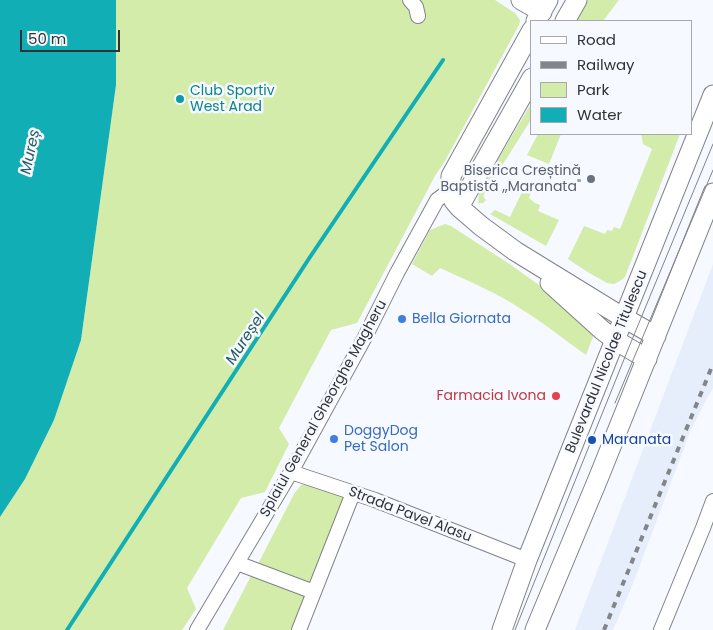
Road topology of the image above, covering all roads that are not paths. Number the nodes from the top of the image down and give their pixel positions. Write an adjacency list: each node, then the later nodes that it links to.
1 (410, 0): 5 (street)
2 (522, 0): 4 (main road)
3 (577, 0): 6 (main road)
4 (542, 11)
5 (418, 16)
6 (566, 20)
7 (530, 34): 11 (main road)
8 (530, 81): 11 (main road)
9 (713, 95): 13 (main road, Bulevardul Nicolae Titulescu)
10 (713, 193): 14 (main road)
11 (455, 199): 12 (main road); 17 (street, Splaiul General Gheorghe Magheru)
12 (515, 251): 13 (main road); 15 (main road)
13 (624, 318): 14 (main road); 15 (main road, Bulevardul Nicolae Titulescu)
14 (656, 336): 16 (main road)
15 (616, 340): 16 (main road); 21 (main road, Bulevardul Nicolae Titulescu)
16 (647, 358): 27 (main road)
17 (291, 472): 18 (street, Strada Pavel Alasu); 22 (street, Splaiul General Gheorghe Magheru)
18 (353, 493): 21 (street, Strada Pavel Alasu); 23 (street)
19 (713, 501): 20 (street)
20 (708, 530): 28 (street)
21 (528, 560): 26 (main road, Bulevardul Nicolae Titulescu)
22 (237, 563): 23 (street); 24 (street, Splaiul General Gheorghe Magheru)
23 (314, 592): 25 (street)
24 (197, 630)
25 (299, 630)
26 (502, 630)
27 (535, 630)
28 (661, 630)

